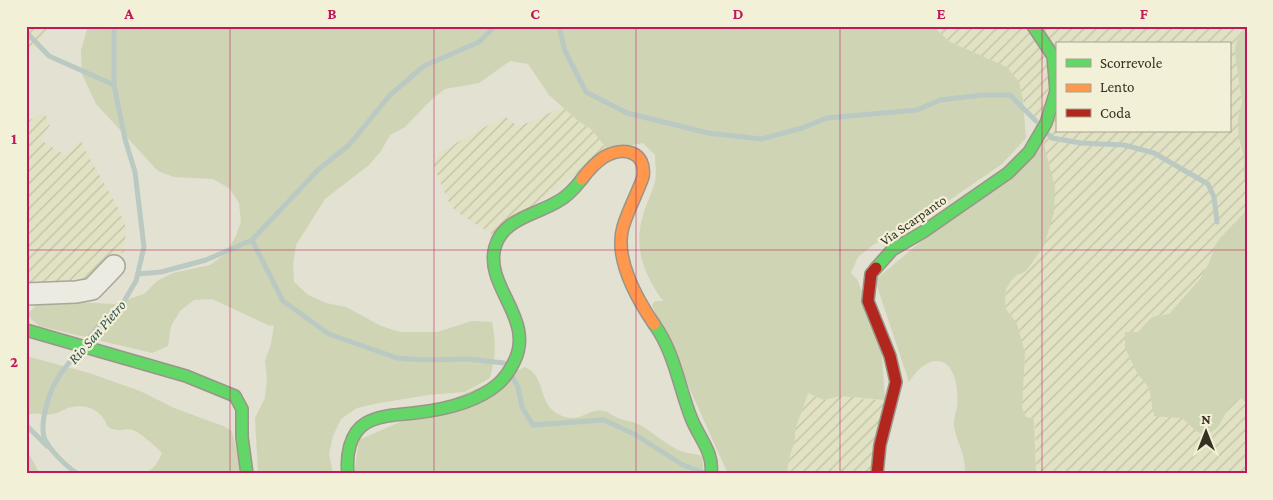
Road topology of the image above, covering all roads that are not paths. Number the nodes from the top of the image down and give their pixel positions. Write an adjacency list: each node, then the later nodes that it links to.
1 (1033, 26): 8 (street, Via Scarpanto)
2 (114, 266): 3 (street)
3 (26, 294)
4 (26, 330): 5 (street)
5 (247, 474)
6 (348, 474): 7 (street)
7 (711, 474)
8 (877, 474)

